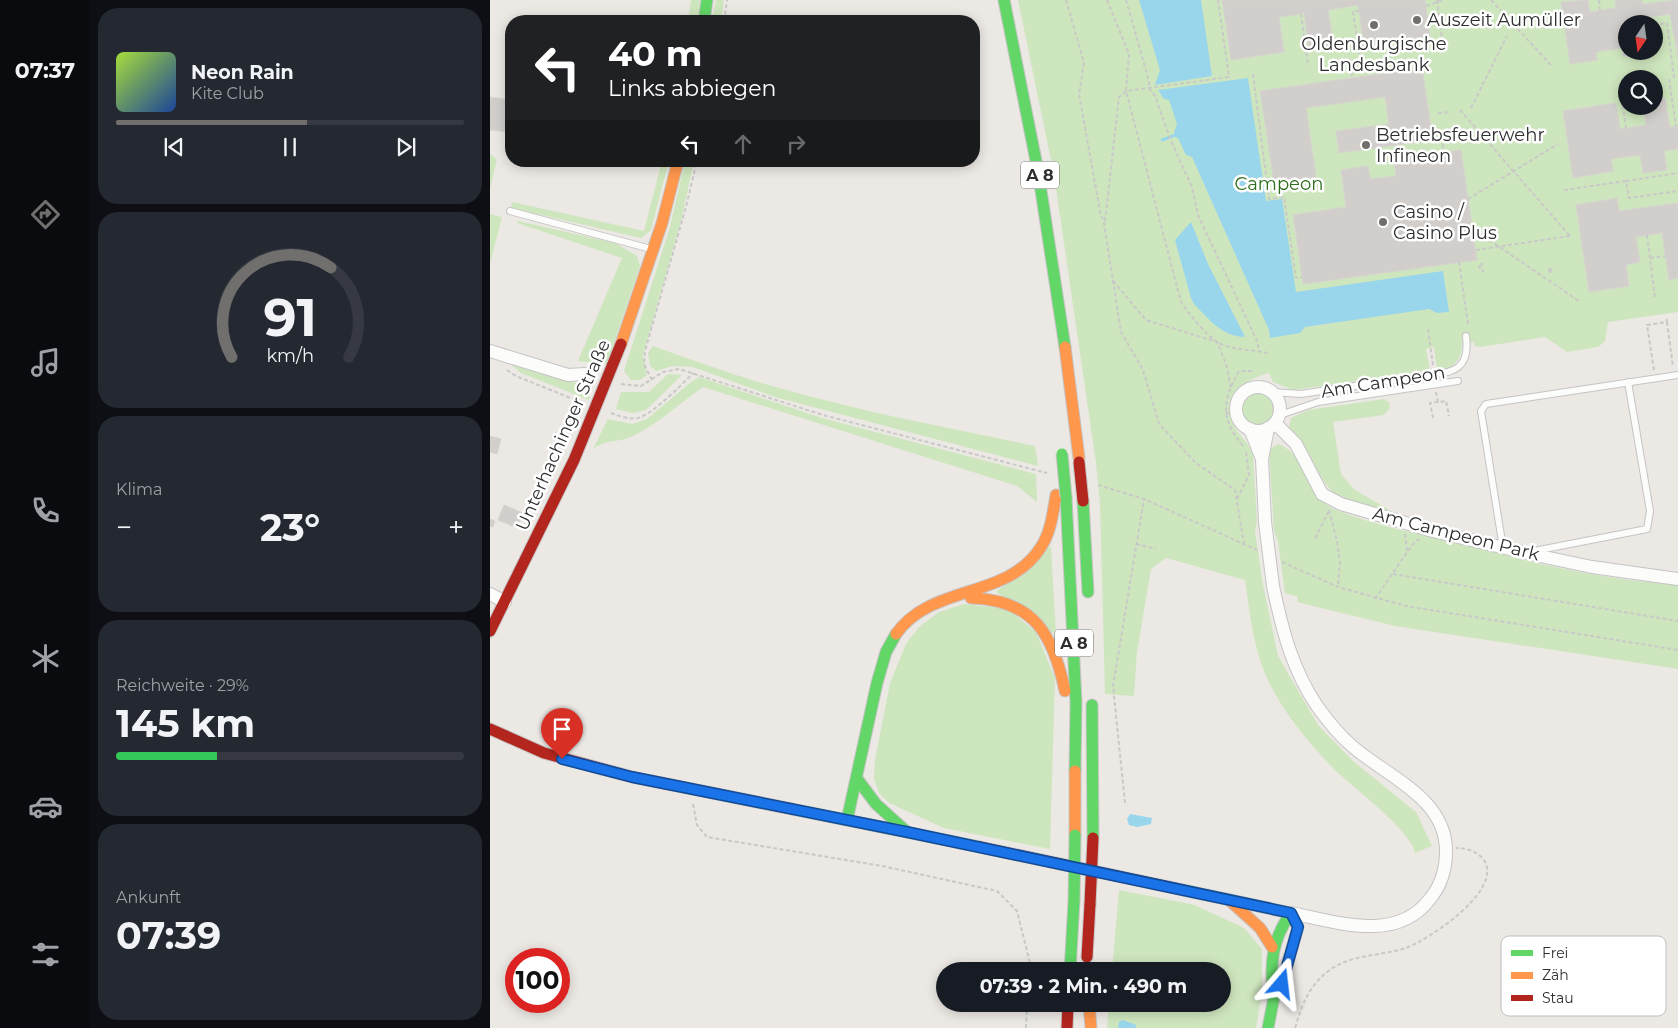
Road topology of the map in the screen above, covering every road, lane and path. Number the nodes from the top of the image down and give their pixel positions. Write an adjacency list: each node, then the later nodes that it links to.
1 (707, 0): 17 (main road)
2 (727, 0): 18 (path)
3 (1004, 0): 120 (main road, A 8, bridge)
4 (1066, 0): 51 (path)
5 (1107, 0): 31 (path)
6 (1126, 0): 30 (path)
7 (1218, 0): 30 (path)
8 (1437, 0): 12 (path)
9 (1443, 0): 12 (path)
10 (1491, 0): 24 (path)
11 (1599, 0): 15 (path)
12 (1437, 4): 13 (path); 21 (path)
13 (1426, 6)
14 (1359, 10): 22 (path)
15 (1600, 11)
16 (1301, 14): 25 (path)
17 (705, 15)
18 (725, 15)
19 (1663, 24): 28 (path)
20 (1507, 36): 32 (path)
21 (1443, 46)
22 (1360, 58)
23 (1350, 59): 27 (path)
24 (1551, 65)
25 (1308, 66)
26 (1253, 74): 62 (path)
27 (1352, 78)
28 (1674, 78)
29 (1669, 79): 37 (path)
30 (1149, 88): 31 (path); 72 (path)
31 (1126, 91): 51 (path); 71 (path)
32 (1471, 108)
33 (1460, 110): 44 (path)
34 (1450, 112): 35 (path)
35 (1438, 113)
36 (1624, 115): 38 (path)
37 (1676, 126)
38 (1626, 128)
39 (1442, 138): 41 (path)
40 (1558, 144): 44 (path)
41 (1444, 152)
42 (676, 167): 55 (main road, Unterhachinger Straße)
43 (696, 167): 81 (path)
44 (1513, 171): 49 (path); 54 (path)
45 (1678, 173): 46 (path)
46 (1626, 181): 47 (path); 48 (path)
47 (1564, 190)
48 (1678, 191)
49 (1468, 199)
50 (510, 211): 55 (lane)
51 (1104, 223): 63 (path)
52 (1472, 229): 54 (path)
53 (1647, 235): 58 (path)
54 (1500, 247): 56 (path); 65 (path)
55 (655, 250): 82 (main road, Unterhachinger Straße)
56 (1476, 250)
57 (1666, 256): 58 (path)
58 (1650, 258): 64 (path)
59 (1459, 262): 68 (path)
60 (1480, 269): 61 (path)
61 (1483, 272)
62 (1302, 277)
63 (1112, 279): 71 (path); 102 (path)
64 (1655, 297)
65 (1579, 301)
66 (1666, 317): 67 (path)
67 (1667, 322): 79 (path); 80 (path)
68 (1468, 324)
69 (1428, 329): 75 (path)
70 (1466, 336): 86 (lane, Am Campeon)
71 (1217, 342): 72 (path); 85 (path)
72 (1258, 350): 74 (path)
73 (490, 351): 78 (street); 87 (path)
74 (1267, 352)
75 (1432, 352)
76 (1253, 371): 85 (path)
77 (694, 373): 81 (path); 88 (path); 98 (path)
78 (586, 374)
79 (1676, 375): 80 (lane)
80 (1655, 378): 84 (lane)
81 (652, 380): 82 (path)
82 (609, 381): 119 (main road, Unterhachinger Straße)
83 (1458, 381): 92 (lane, Am Campeon)
84 (1628, 382): 108 (lane); 111 (lane)
85 (1230, 388): 89 (path)
86 (1272, 392): 89 (street); 92 (street)
87 (585, 404)
88 (611, 413)
89 (1231, 413): 93 (street); 102 (path)
90 (1449, 416): 91 (path)
91 (1433, 418)
92 (1274, 422): 93 (street); 94 (street); 95 (street)
93 (1250, 429): 97 (street)
94 (1266, 444): 95 (street); 97 (street)
95 (1296, 444): 103 (street)
96 (1062, 450): 100 (main road, bridge)
97 (1262, 458): 133 (street, bridge)
98 (1039, 471)
99 (1099, 486): 101 (path)
100 (1061, 496): 117 (main road); 127 (main road, A 8)
101 (1144, 499): 102 (path); 107 (path)
102 (1238, 499)
103 (1330, 506): 104 (street, Am Campeon Park); 106 (path); 115 (path)
104 (1398, 521): 105 (street, Am Campeon Park); 110 (path)
105 (1434, 531): 108 (street, Am Campeon Park); 110 (path)
106 (1315, 538)
107 (1136, 544): 109 (path); 128 (path)
108 (1502, 548): 111 (street, Am Campeon Park)
109 (1156, 549)
110 (1407, 553): 113 (path)
111 (1526, 553): 114 (street, Am Campeon Park)
112 (1289, 565): 115 (path)
113 (1393, 574): 118 (path); 121 (path)
114 (1678, 579)
115 (1338, 587): 118 (path)
116 (490, 594): 119 (street)
117 (939, 599): 126 (main road); 127 (main road)
118 (1375, 599): 123 (path)
119 (505, 602): 122 (main road, Unterhachinger Straße)
120 (1088, 602)
121 (1678, 621)
122 (490, 631)
123 (1678, 650)
124 (1092, 698): 137 (main road, bridge)
125 (490, 729): 130 (main road)
126 (858, 780): 130 (main road); 131 (main road)
127 (1076, 789): 136 (main road, A 8, bridge)
128 (1126, 803)
129 (692, 807): 135 (path)
130 (847, 820): 131 (main road)
131 (907, 832): 132 (main road)
132 (1229, 900): 133 (main road); 134 (main road)
133 (1291, 913): 134 (main road); 138 (main road)
134 (1272, 947): 138 (main road)
135 (1030, 962)
136 (1071, 962)
137 (1087, 962)
138 (1274, 997): 147 (main road)
139 (1027, 1012): 143 (path)
140 (1068, 1012): 144 (main road)
141 (1084, 1012): 145 (main road)
142 (1090, 1012): 146 (main road)
143 (1026, 1028)
144 (1067, 1028)
145 (1083, 1028)
146 (1091, 1028)
147 (1268, 1028)

